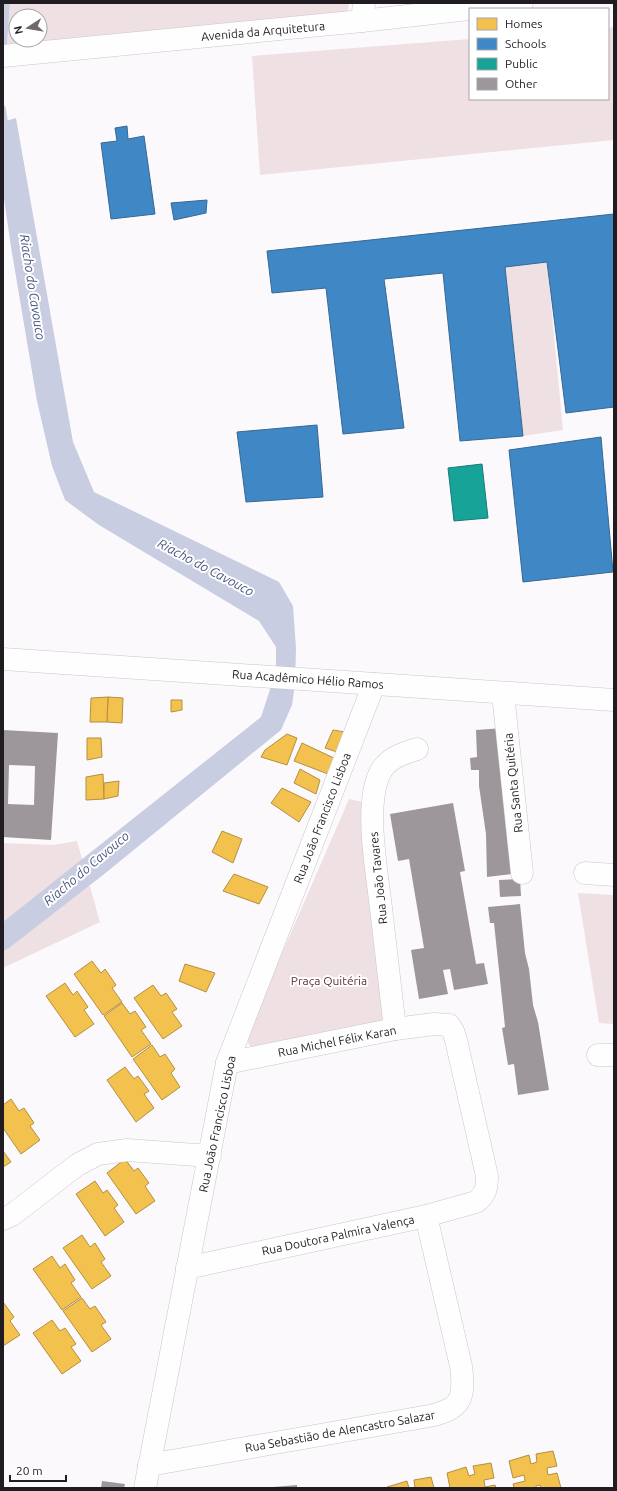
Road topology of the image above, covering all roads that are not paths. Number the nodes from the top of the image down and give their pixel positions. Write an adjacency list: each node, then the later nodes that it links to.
1 (522, 3): 2 (street, Avenida da Arquitetura)
2 (363, 12): 3 (street, Avenida da Arquitetura)
3 (3, 56)
4 (3, 659): 5 (street, Rua Acadêmico Hélio Ramos)
5 (374, 684): 6 (street, Rua Acadêmico Hélio Ramos); 13 (street, Rua João Francisco Lisboa)
6 (503, 694): 7 (street, Rua Acadêmico Hélio Ramos); 9 (street, Rua Santa Quitéria)
7 (614, 700)
8 (417, 749): 12 (street, Rua João Tavares)
9 (522, 873)
10 (584, 873): 11 (street)
11 (614, 875)
12 (395, 1029): 13 (street, Rua Michel Félix Karan); 15 (street, Rua Michel Félix Karan)
13 (227, 1063): 14 (street, Rua João Francisco Lisboa)
14 (210, 1156): 17 (street); 18 (street, Rua João Francisco Lisboa)
15 (485, 1193): 16 (street, Rua Doutora Palmira Valença)
16 (426, 1216): 18 (street, Rua Doutora Palmira Valença); 19 (street, Rua Sebastião de Alencastro Salazar)
17 (3, 1218)
18 (187, 1268): 19 (street, Rua João Francisco Lisboa)
19 (149, 1465): 20 (street, Rua João Francisco Lisboa)
20 (145, 1488)

